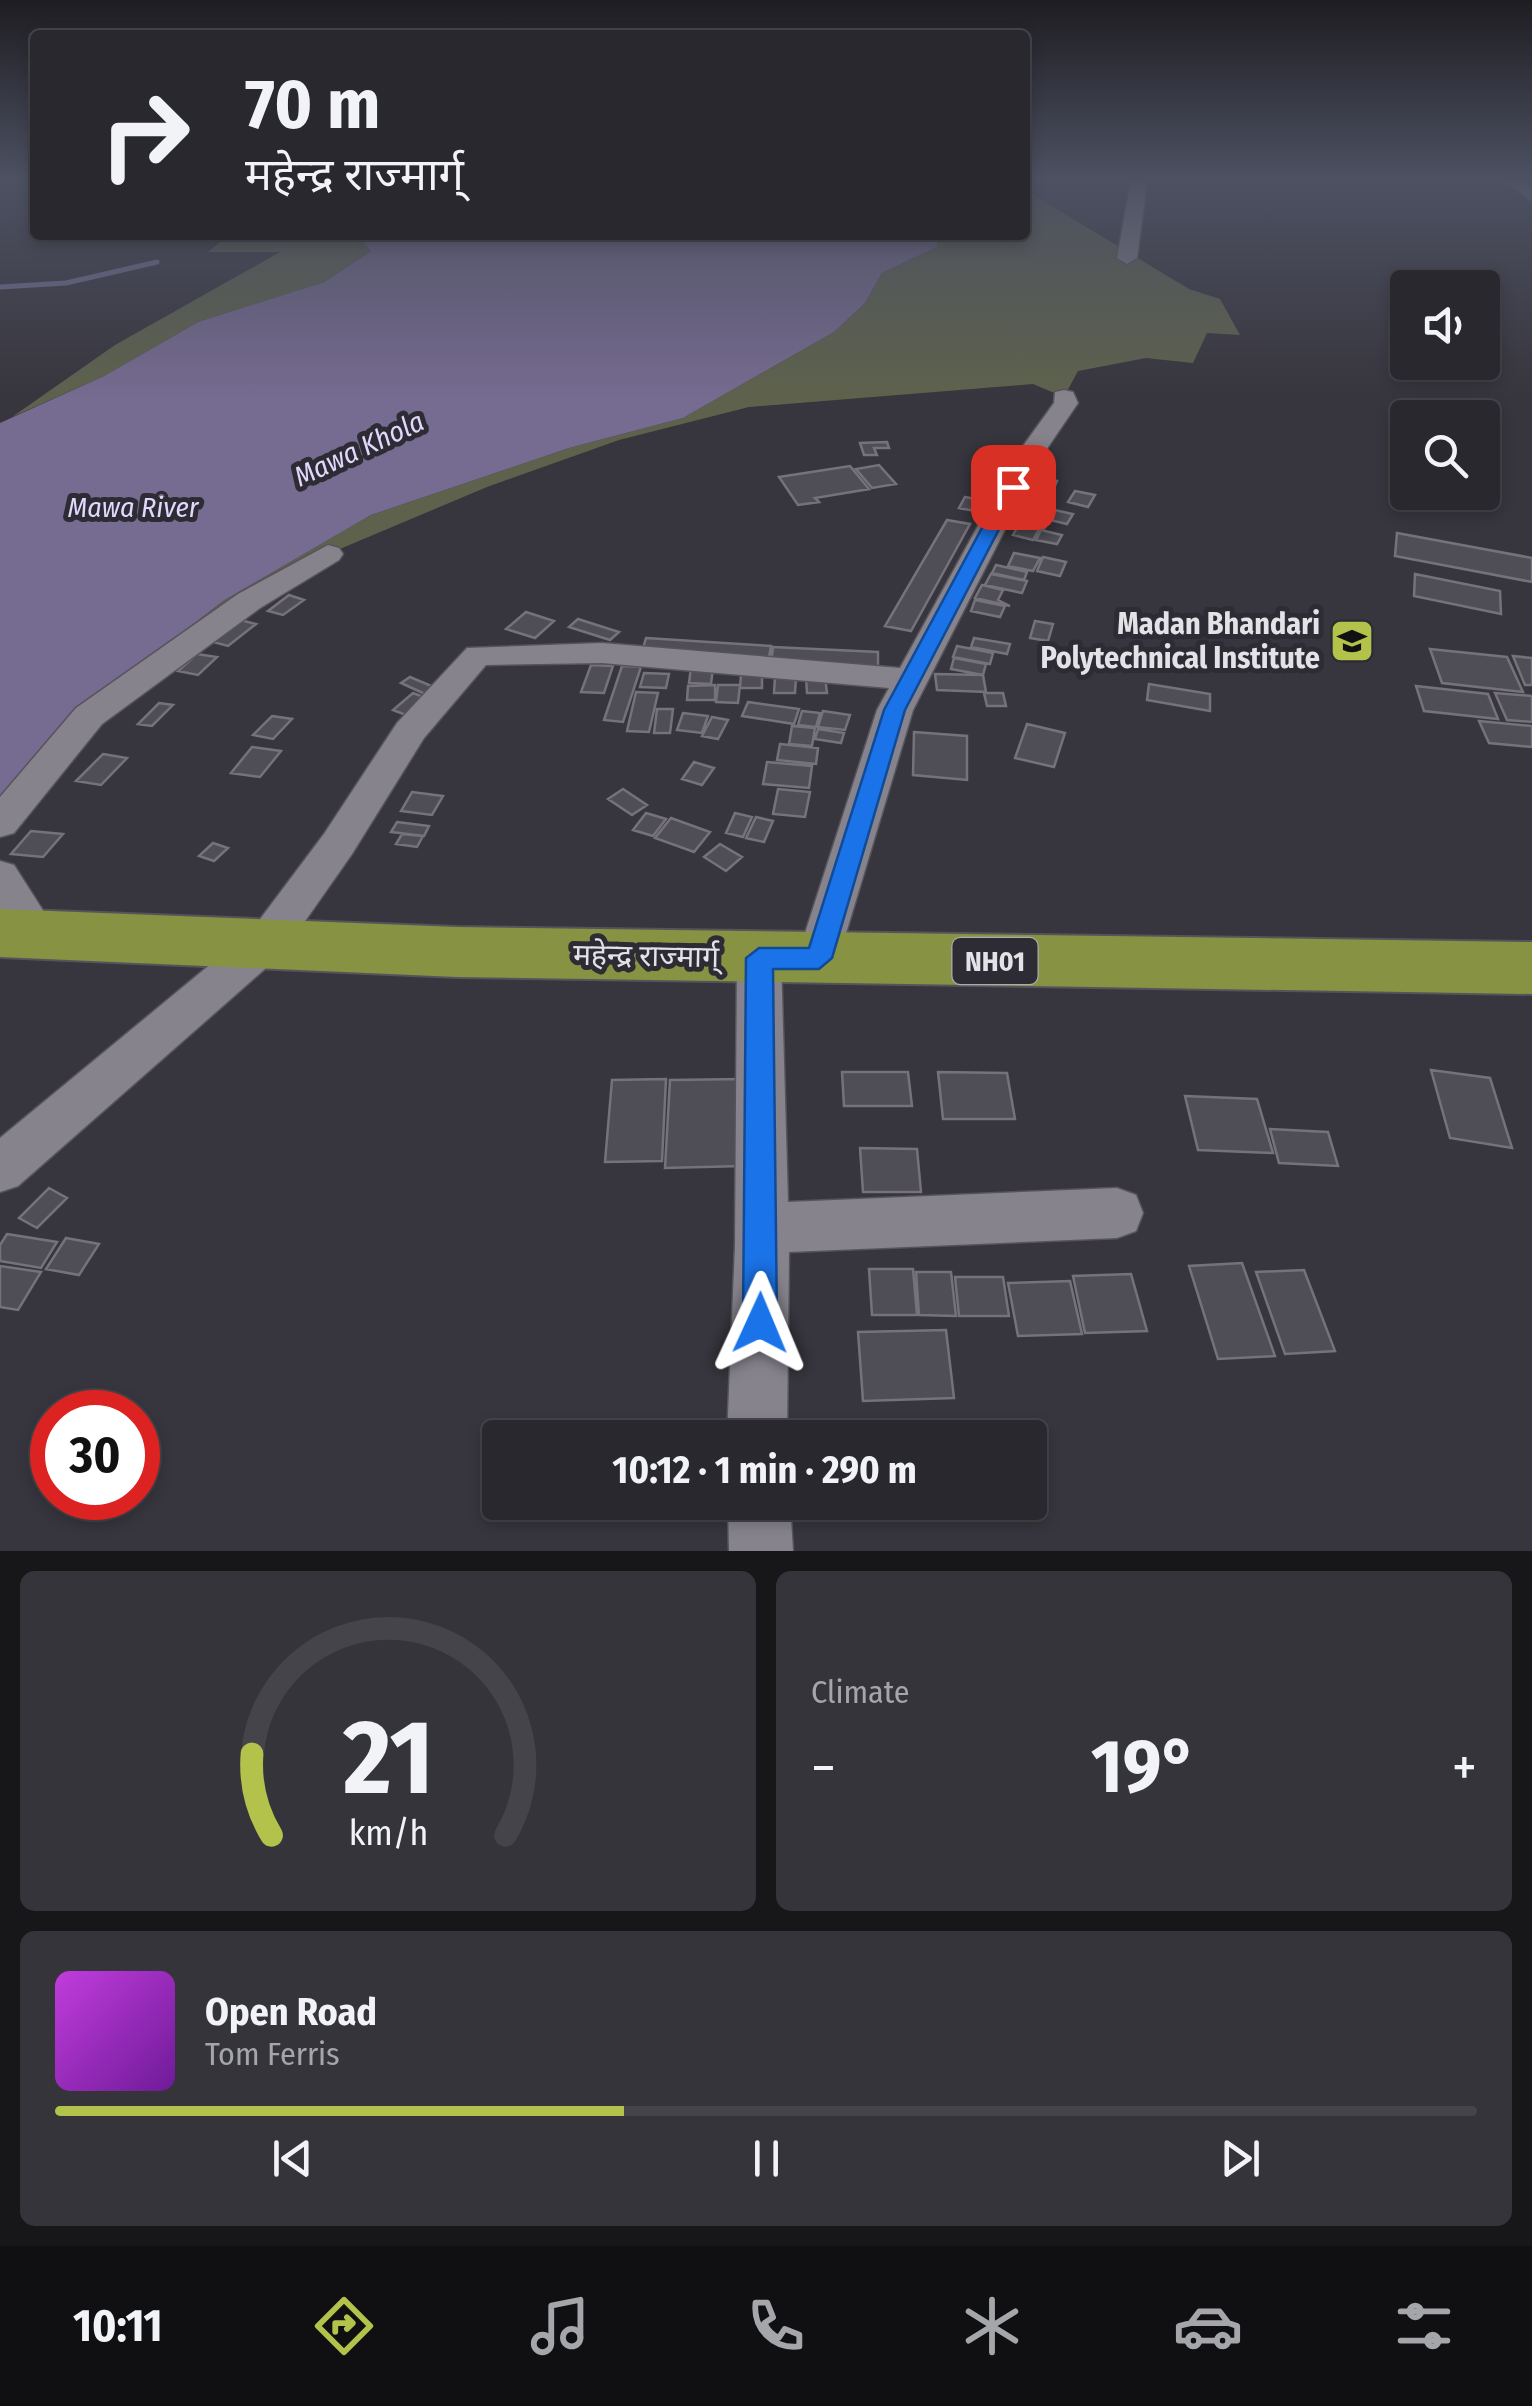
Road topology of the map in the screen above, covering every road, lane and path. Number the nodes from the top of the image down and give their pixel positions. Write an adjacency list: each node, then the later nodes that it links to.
1 (1128, 253): 2 (street)
2 (1127, 258)
3 (1064, 397): 5 (street)
4 (328, 554): 6 (street)
5 (913, 680): 9 (street); 10 (street)
6 (0, 823)
7 (0, 876): 8 (street)
8 (18, 933): 9 (highway, महेन्द्र राज्मार्ग् / NH01)
9 (267, 942): 10 (highway, महेन्द्र राज्मार्ग् / NH01); 12 (street)
10 (789, 958): 11 (highway, महेन्द्र राज्मार्ग् / NH01); 14 (street)
11 (1532, 968)
12 (0, 1169)
13 (1117, 1213): 14 (street)
14 (762, 1228): 15 (street)
15 (757, 1420)
16 (760, 1520): 17 (street)
17 (762, 1551)

